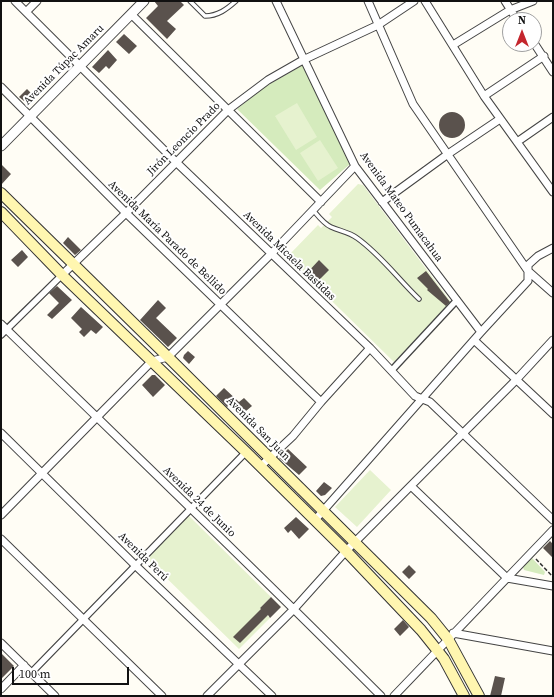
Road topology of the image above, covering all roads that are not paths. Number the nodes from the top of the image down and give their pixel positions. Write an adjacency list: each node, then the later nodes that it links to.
1 (15, 1): 13 (street, Avenida Micaela Bastidas)
2 (37, 1): 13 (street)
3 (144, 1): 14 (street, Avenida Túpac Amaru)
4 (190, 1): 5 (lane)
5 (236, 1)
6 (276, 1): 19 (street, Avenida Mateo Pumacahua)
7 (368, 1): 15 (street)
8 (414, 1): 15 (street, Jirón Leoncio Prado)
9 (425, 1): 16 (street)
10 (505, 1): 12 (street)
11 (533, 1): 12 (street)
12 (510, 10): 16 (street)
13 (26, 12): 20 (street, Avenida Micaela Bastidas)
14 (131, 14): 20 (street, Avenida Túpac Amaru); 24 (street)
15 (378, 25): 19 (street, Jirón Leoncio Prado); 30 (street)
16 (453, 45): 23 (street)
17 (541, 52): 18 (street)
18 (544, 56): 21 (street); 23 (street)
19 (303, 60): 24 (street, Jirón Leoncio Prado); 32 (street, Avenida Mateo Pumacahua)
20 (80, 66): 25 (street, Avenida Túpac Amaru); 31 (street, Avenida Micaela Bastidas)
21 (553, 72)
22 (1, 88): 25 (street, Avenida María Parado de Bellido)
23 (484, 96): 27 (street)
24 (228, 110): 31 (street, Jirón Leoncio Prado); 35 (street)
25 (30, 116): 29 (street, Avenida Túpac Amaru); 39 (street, Avenida María Parado de Bellido)
26 (553, 117): 28 (street)
27 (500, 119): 28 (street); 30 (street)
28 (516, 142): 33 (street)
29 (1, 146)
30 (448, 154): 36 (street); 43 (street)
31 (176, 162): 39 (street, Jirón Leoncio Prado); 41 (street, Avenida Micaela Bastidas)
32 (355, 166): 35 (street); 36 (street, Avenida Mateo Pumacahua)
33 (552, 189)
34 (1, 193): 42 (main road, Avenida San Juan)
35 (321, 202): 37 (street)
36 (382, 202): 47 (street, Avenida Mateo Pumacahua)
37 (313, 210): 41 (street); 46 (lane)
38 (1, 212): 44 (main road)
39 (126, 213): 42 (street, Jirón Leoncio Prado); 48 (street, Avenida María Parado de Bellido)
40 (553, 248): 43 (street)
41 (271, 254): 48 (street); 55 (street, Avenida Micaela Bastidas)
42 (73, 264): 44 (street, Jirón Leoncio Prado); 56 (main road, Avenida San Juan)
43 (528, 271): 45 (street); 51 (street)
44 (62, 275): 50 (street, Jirón Leoncio Prado); 57 (main road)
45 (553, 294)
46 (419, 299)
47 (457, 300): 51 (street, Avenida Mateo Pumacahua); 58 (street)
48 (220, 305): 56 (street); 61 (street, Avenida María Parado de Bellido)
49 (1, 324): 50 (street, Avenida 24 de Junio)
50 (7, 330): 52 (street, Jirón Leoncio Prado); 63 (street, Avenida 24 de Junio)
51 (481, 332): 53 (street)
52 (1, 335)
53 (474, 340): 59 (street); 60 (street)
54 (553, 340): 59 (street)
55 (370, 348): 58 (street, Avenida Micaela Bastidas); 61 (street)
56 (168, 356): 57 (street); 67 (main road, Avenida San Juan)
57 (152, 361): 63 (street); 66 (main road)
58 (392, 370): 60 (street, Avenida Micaela Bastidas)
59 (516, 380): 62 (street); 64 (street)
60 (422, 399): 64 (street, Avenida Micaela Bastidas); 72 (street)
61 (321, 402): 67 (street)
62 (553, 414)
63 (96, 417): 69 (street); 71 (street, Avenida 24 de Junio)
64 (463, 433): 70 (street); 75 (street, Avenida Micaela Bastidas)
65 (1, 434): 69 (street, Avenida Perú)
66 (246, 452): 68 (main road); 71 (street)
67 (270, 458): 68 (street); 72 (main road, Avenida San Juan)
68 (261, 466): 74 (main road)
69 (42, 473): 73 (street); 80 (street, Avenida Perú)
70 (411, 486): 78 (street); 81 (street)
71 (190, 509): 80 (street); 83 (street, Avenida 24 de Junio)
72 (323, 511): 74 (street); 78 (main road, Avenida San Juan)
73 (1, 515)
74 (315, 520): 79 (main road)
75 (553, 520)
76 (553, 530): 81 (street)
77 (1, 539): 84 (street)
78 (354, 542): 79 (street); 85 (main road, Avenida San Juan)
79 (346, 551): 83 (street); 87 (main road)
80 (135, 566): 84 (street); 89 (street, Avenida Perú)
81 (507, 578): 82 (street); 85 (street)
82 (553, 586)
83 (294, 609): 89 (street); 97 (street, Avenida 24 de Junio)
84 (83, 619): 91 (street); 94 (street)
85 (451, 636): 87 (street); 88 (street); 100 (main road, Avenida San Juan)
86 (1, 644): 90 (street)
87 (437, 650): 98 (street); 99 (main road)
88 (553, 651)
89 (239, 664): 95 (street); 96 (street, Avenida Perú)
90 (24, 665): 91 (street); 92 (street)
91 (31, 673): 93 (street)
92 (1, 688)
93 (55, 696)
94 (162, 696)
95 (207, 696)
96 (272, 696)
97 (381, 696)
98 (394, 696)
99 (464, 696)
100 (479, 696)

